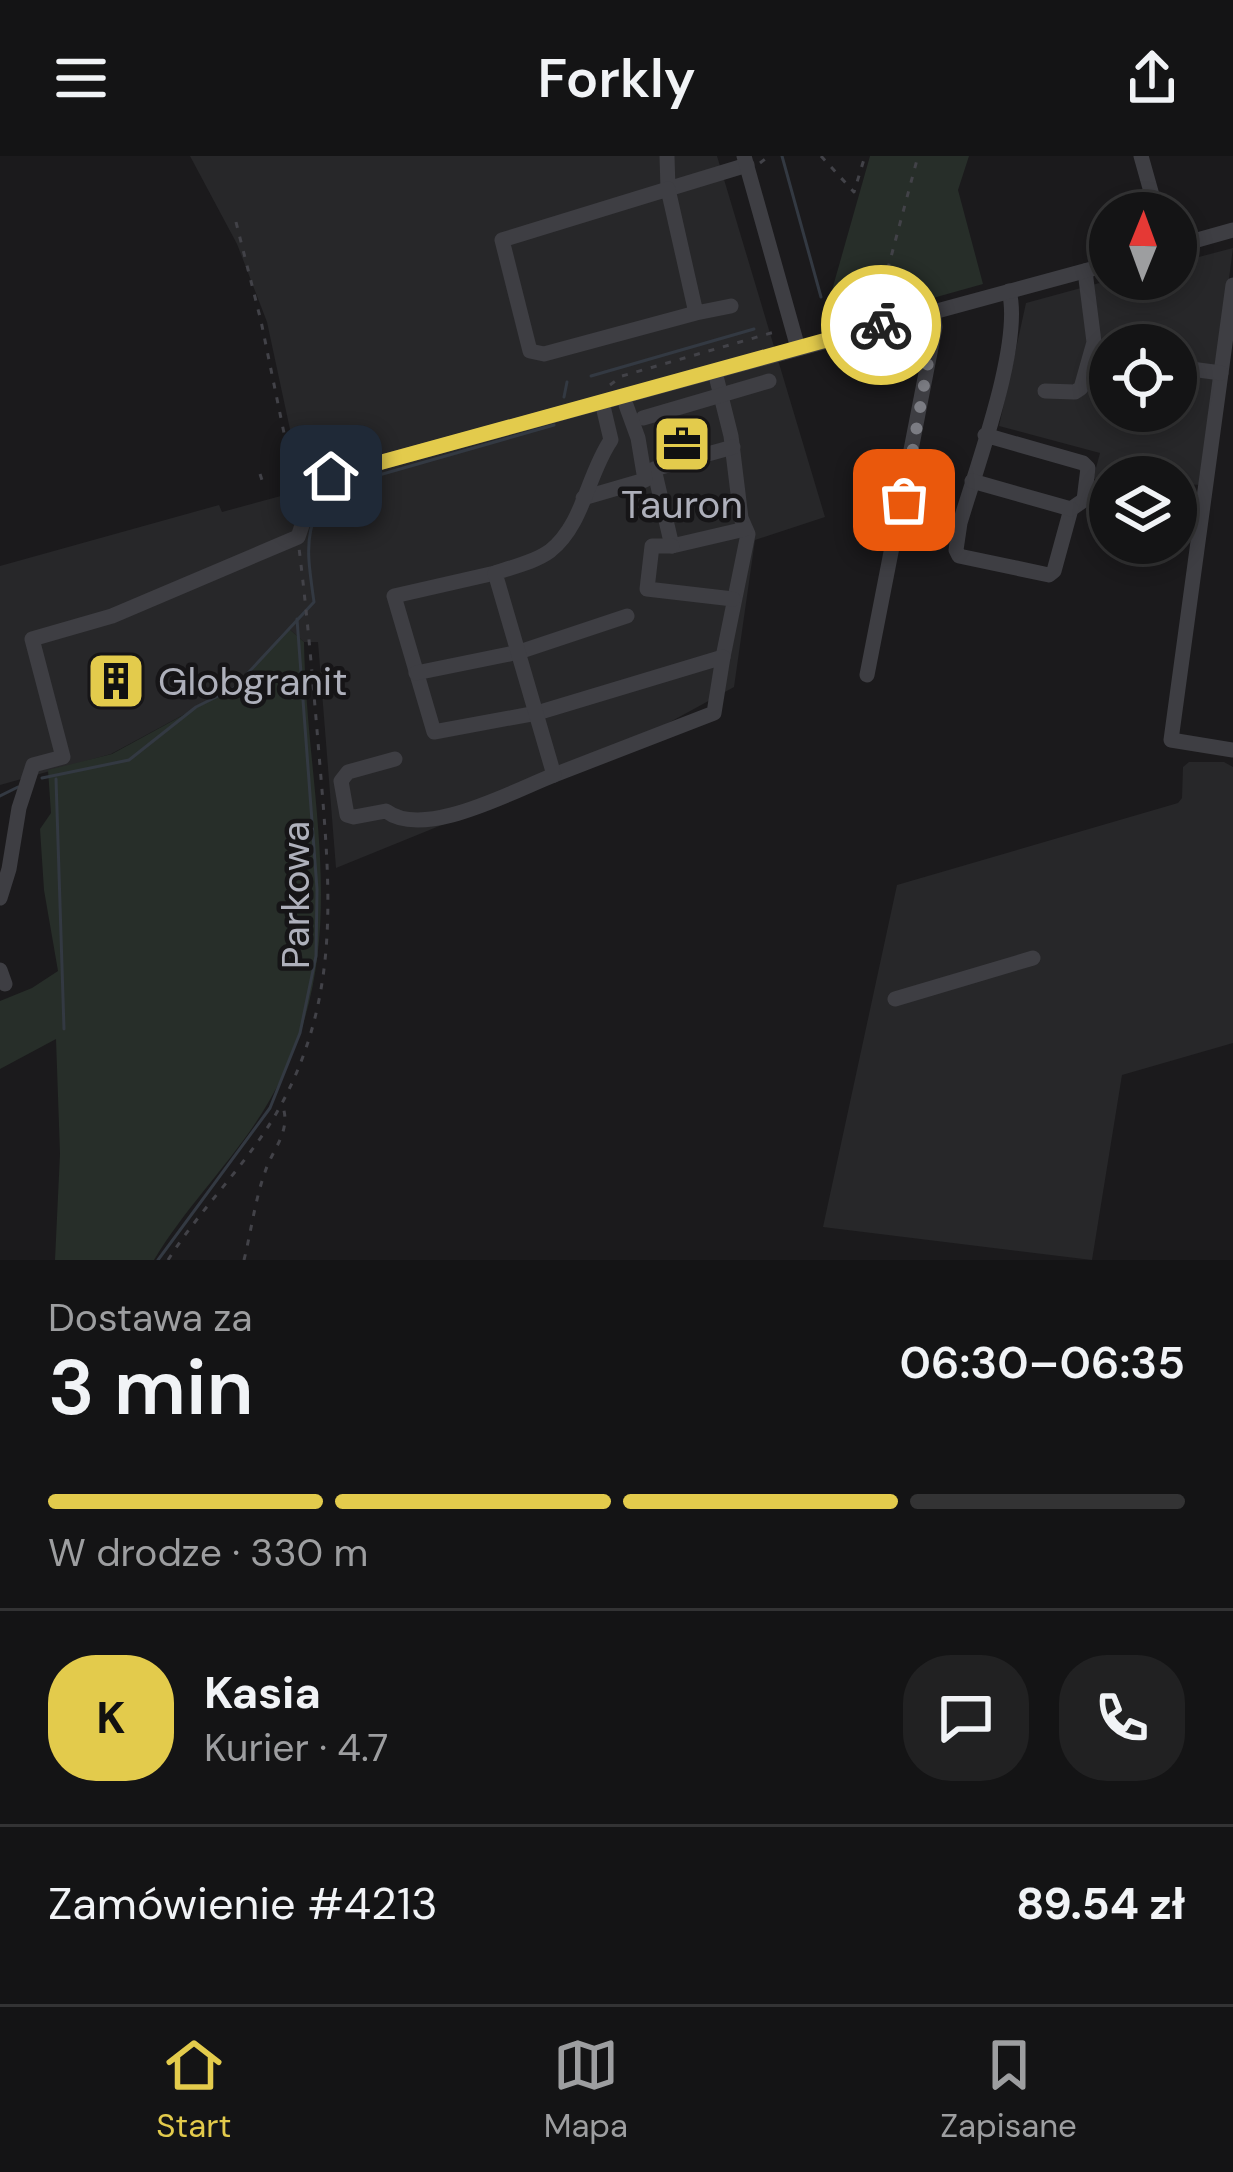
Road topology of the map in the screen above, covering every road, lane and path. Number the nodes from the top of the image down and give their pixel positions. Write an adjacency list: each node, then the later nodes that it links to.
1 (667, 156): 7 (street)
2 (821, 156): 3 (path)
3 (865, 156)
4 (918, 156): 19 (path)
5 (1141, 156): 8 (street)
6 (746, 160): 7 (street); 21 (street)
7 (668, 189): 18 (street); 18 (street)
8 (1151, 192)
9 (236, 223): 37 (path)
10 (1233, 230): 11 (street)
11 (1197, 240)
12 (1089, 270): 13 (street)
13 (1085, 271): 15 (street); 27 (street)
14 (1233, 285): 24 (street)
15 (1009, 291): 17 (street); 32 (street)
16 (731, 305): 18 (street)
17 (933, 311): 19 (street); 49 (street)
18 (696, 314)
19 (874, 327): 21 (street)
20 (780, 330): 26 (path)
21 (798, 348): 23 (street)
22 (1197, 370): 24 (street)
23 (715, 371): 28 (street); 29 (street)
24 (1221, 374): 51 (street)
25 (769, 381): 28 (street)
26 (610, 385)
27 (1045, 391)
28 (722, 395): 31 (street); 34 (street)
29 (625, 401): 30 (street); 33 (street); 38 (street)
30 (602, 402): 33 (street); 35 (street)
31 (643, 418)
32 (985, 435): 36 (street); 39 (street)
33 (611, 440): 38 (street)
34 (734, 447): 40 (street); 42 (street)
35 (331, 476): 37 (street); 41 (street)
36 (972, 482): 39 (street); 39 (street)
37 (293, 487)
38 (583, 498): 43 (street)
39 (1071, 509)
40 (745, 530): 42 (street); 44 (street)
41 (298, 537): 54 (street); 57 (path, Parkowa)
42 (672, 547): 44 (street)
43 (495, 573): 46 (street); 48 (street)
44 (733, 599): 47 (street)
45 (627, 616): 46 (street)
46 (519, 652): 48 (street); 50 (street)
47 (723, 657): 50 (street); 53 (street)
48 (416, 673): 50 (street)
49 (867, 675)
50 (537, 712): 53 (street)
51 (1233, 749)
52 (395, 759): 53 (street)
53 (554, 775)
54 (0, 898)
55 (1033, 958): 56 (street)
56 (895, 998)
57 (281, 1104): 58 (path, Parkowa); 59 (path)
58 (168, 1260)
59 (244, 1260)

